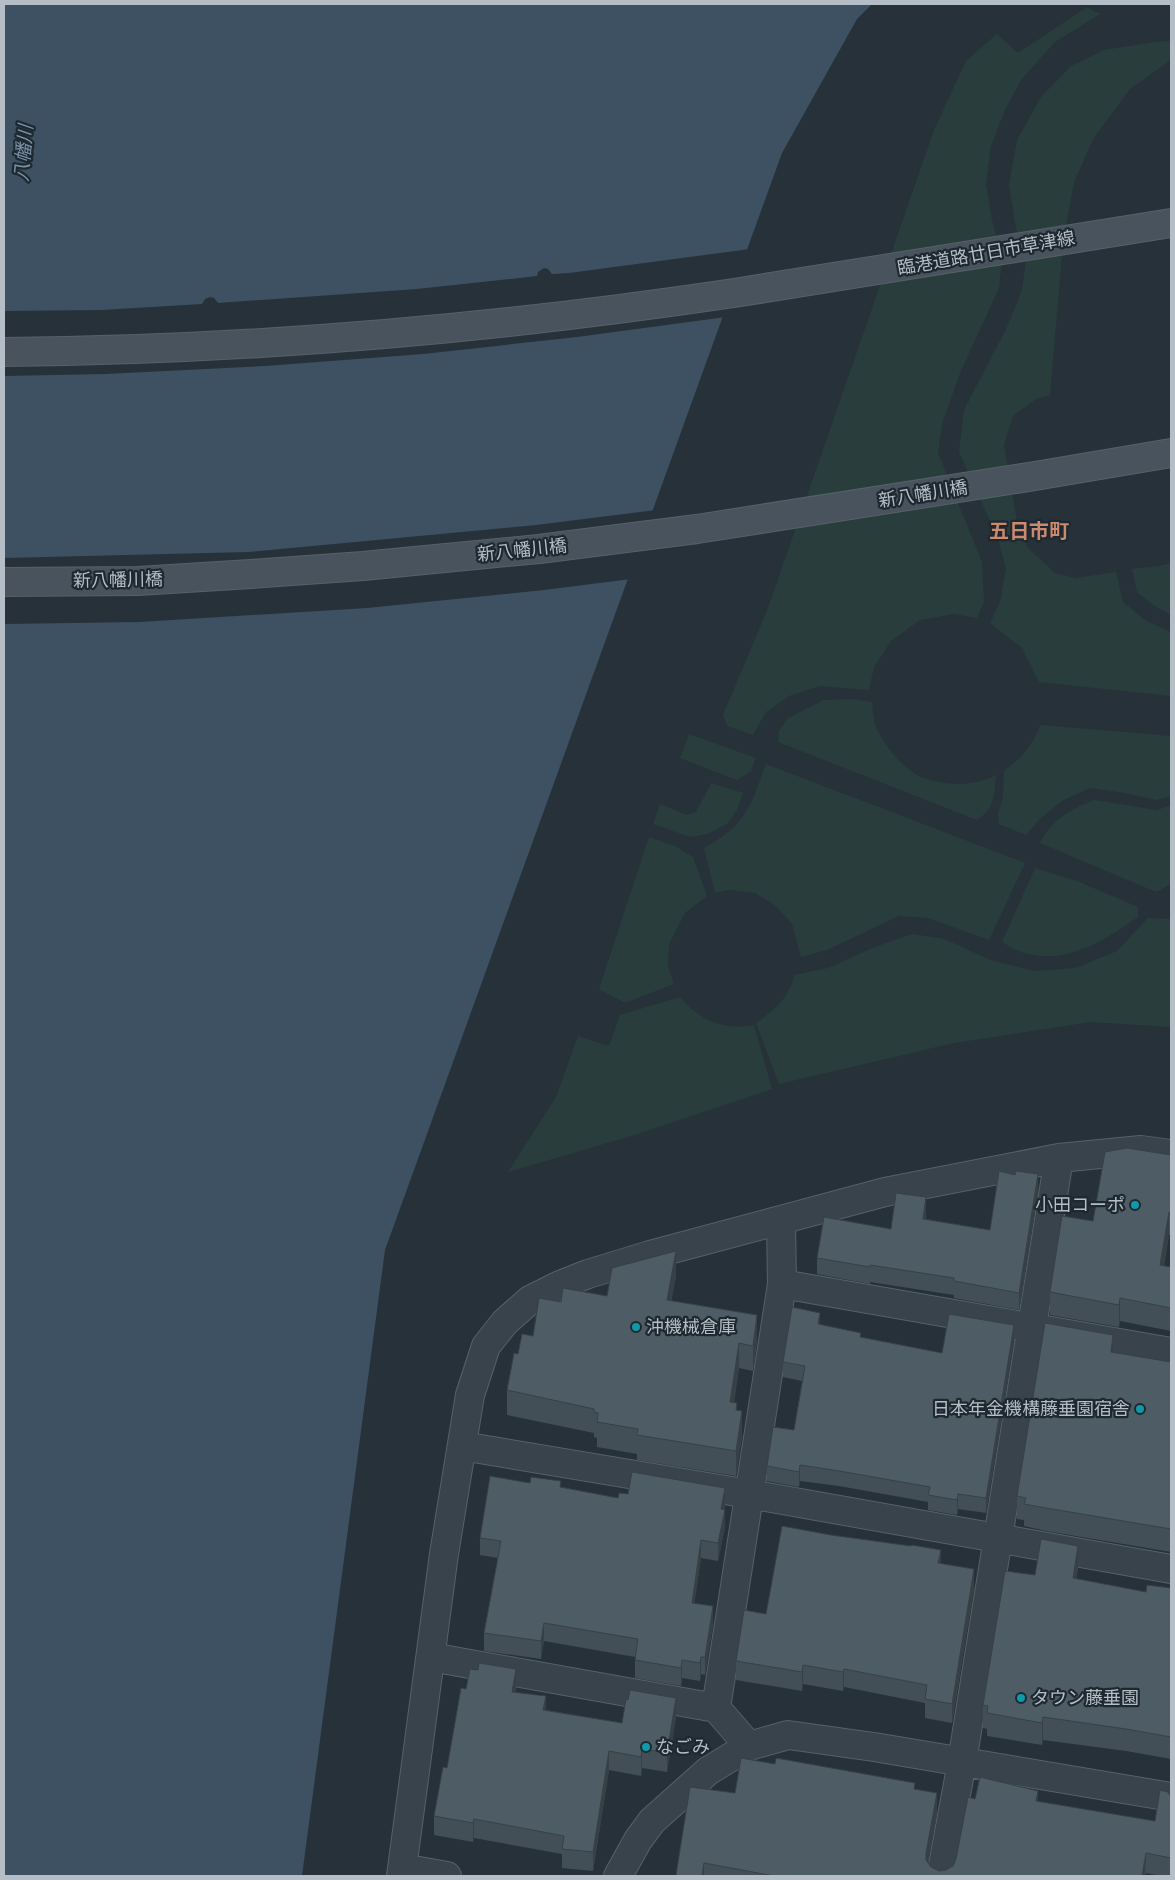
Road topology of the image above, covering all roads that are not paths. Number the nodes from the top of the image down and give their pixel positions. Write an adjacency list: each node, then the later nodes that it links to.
1 (1171, 223): 2 (street, 臨港道路廿日市草津線)
2 (4, 352)
3 (1171, 453): 4 (street, 新八幡川橋)
4 (4, 582)
5 (1171, 1154): 6 (street)
6 (1059, 1158): 7 (street); 9 (street)
7 (781, 1221): 8 (street); 11 (street)
8 (782, 1284): 9 (street); 12 (street)
9 (1033, 1328): 10 (street); 13 (street)
10 (1171, 1352)
11 (462, 1446): 12 (street); 15 (street)
12 (749, 1494): 13 (street); 16 (street)
13 (998, 1539): 14 (street); 18 (street)
14 (1171, 1568)
15 (431, 1656): 16 (street); 20 (street)
16 (716, 1708): 17 (street)
17 (750, 1746): 18 (street); 22 (street)
18 (962, 1762): 19 (street); 23 (street)
19 (1171, 1797)
20 (402, 1872): 21 (street)
21 (447, 1876)
22 (618, 1876)
23 (941, 1876)

